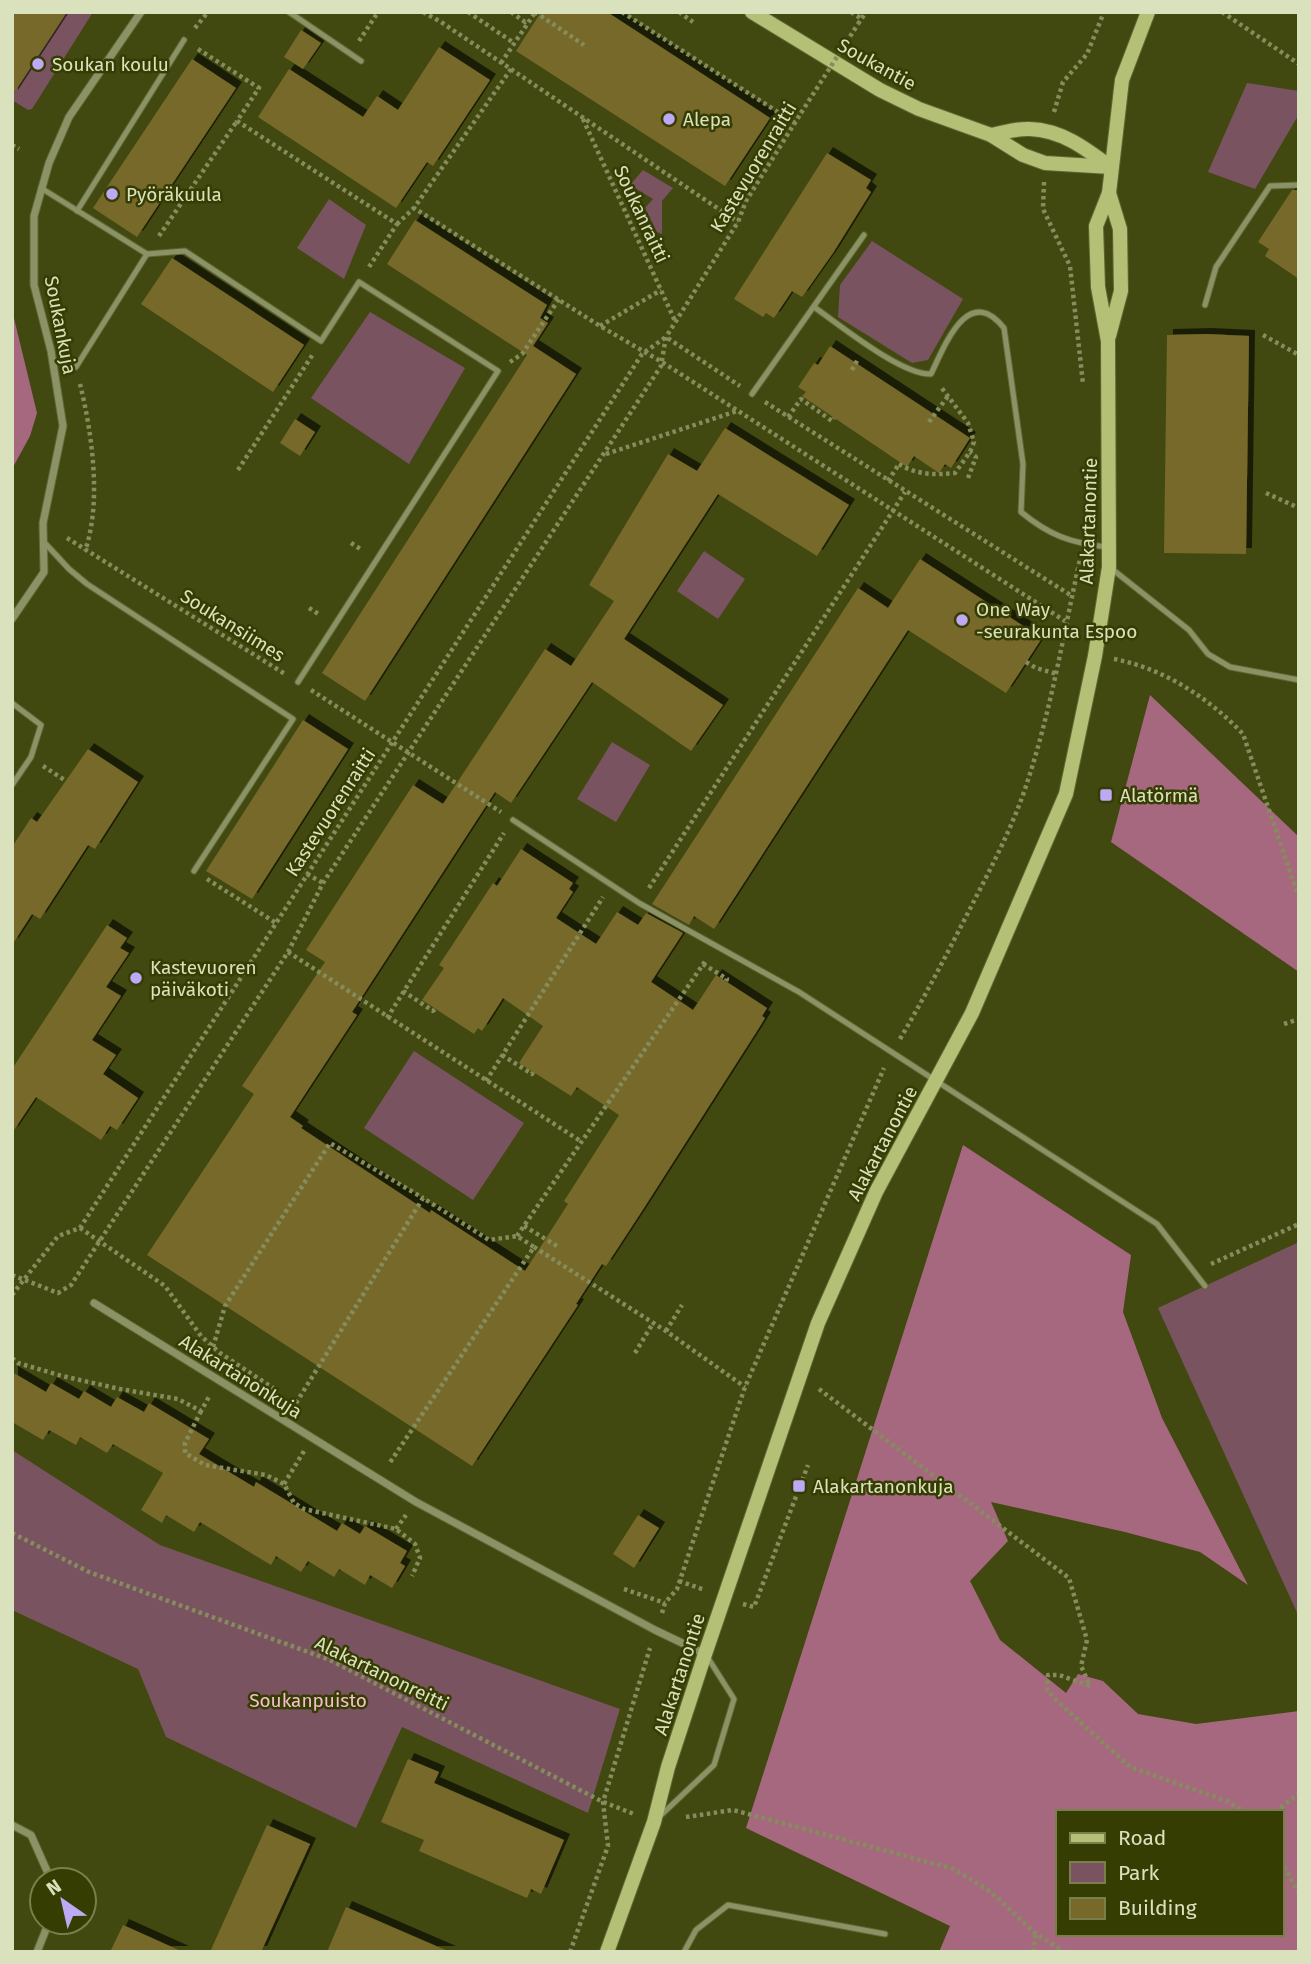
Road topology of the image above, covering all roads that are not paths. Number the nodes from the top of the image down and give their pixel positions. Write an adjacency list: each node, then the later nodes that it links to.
1 (141, 12): 10 (street, Soukankuja)
2 (289, 12): 6 (lane)
3 (752, 12): 7 (street, Soukantie)
4 (1148, 12): 8 (street, Alakartanontie)
5 (184, 40): 12 (lane)
6 (361, 61)
7 (991, 135): 8 (street, Soukantie); 8 (street, Soukantie)
8 (1111, 167): 11 (street, Alakartanontie)
9 (1299, 185): 15 (lane)
10 (41, 188): 12 (lane); 20 (street, Soukankuja)
11 (1109, 193): 17 (street, Alakartanontie); 17 (street, Alakartanontie)
12 (77, 211): 14 (lane)
13 (864, 235): 16 (lane)
14 (147, 254): 18 (lane); 25 (lane)
15 (1205, 305)
16 (814, 307): 19 (lane); 21 (lane)
17 (1108, 341): 21 (street, Alakartanontie)
18 (76, 367)
19 (752, 394)
20 (43, 541): 23 (street, Soukankuja); 29 (lane)
21 (1110, 547): 22 (street, Alakartanontie)
22 (1109, 568): 24 (lane); 30 (street, Alakartanontie)
23 (12, 619)
24 (1299, 680)
25 (298, 682)
26 (12, 703): 27 (lane)
27 (12, 785)
28 (513, 820): 30 (lane)
29 (194, 872)
30 (937, 1082): 31 (lane); 33 (street, Alakartanontie)
31 (1205, 1286)
32 (93, 1303): 33 (street, Alakartanonkuja)
33 (705, 1654): 34 (street, Alakartanontie); 34 (lane)
34 (654, 1822): 38 (street, Alakartanontie)
35 (12, 1825): 36 (street)
36 (45, 1866)
37 (885, 1934): 39 (lane)
38 (607, 1952)
39 (684, 1952)

